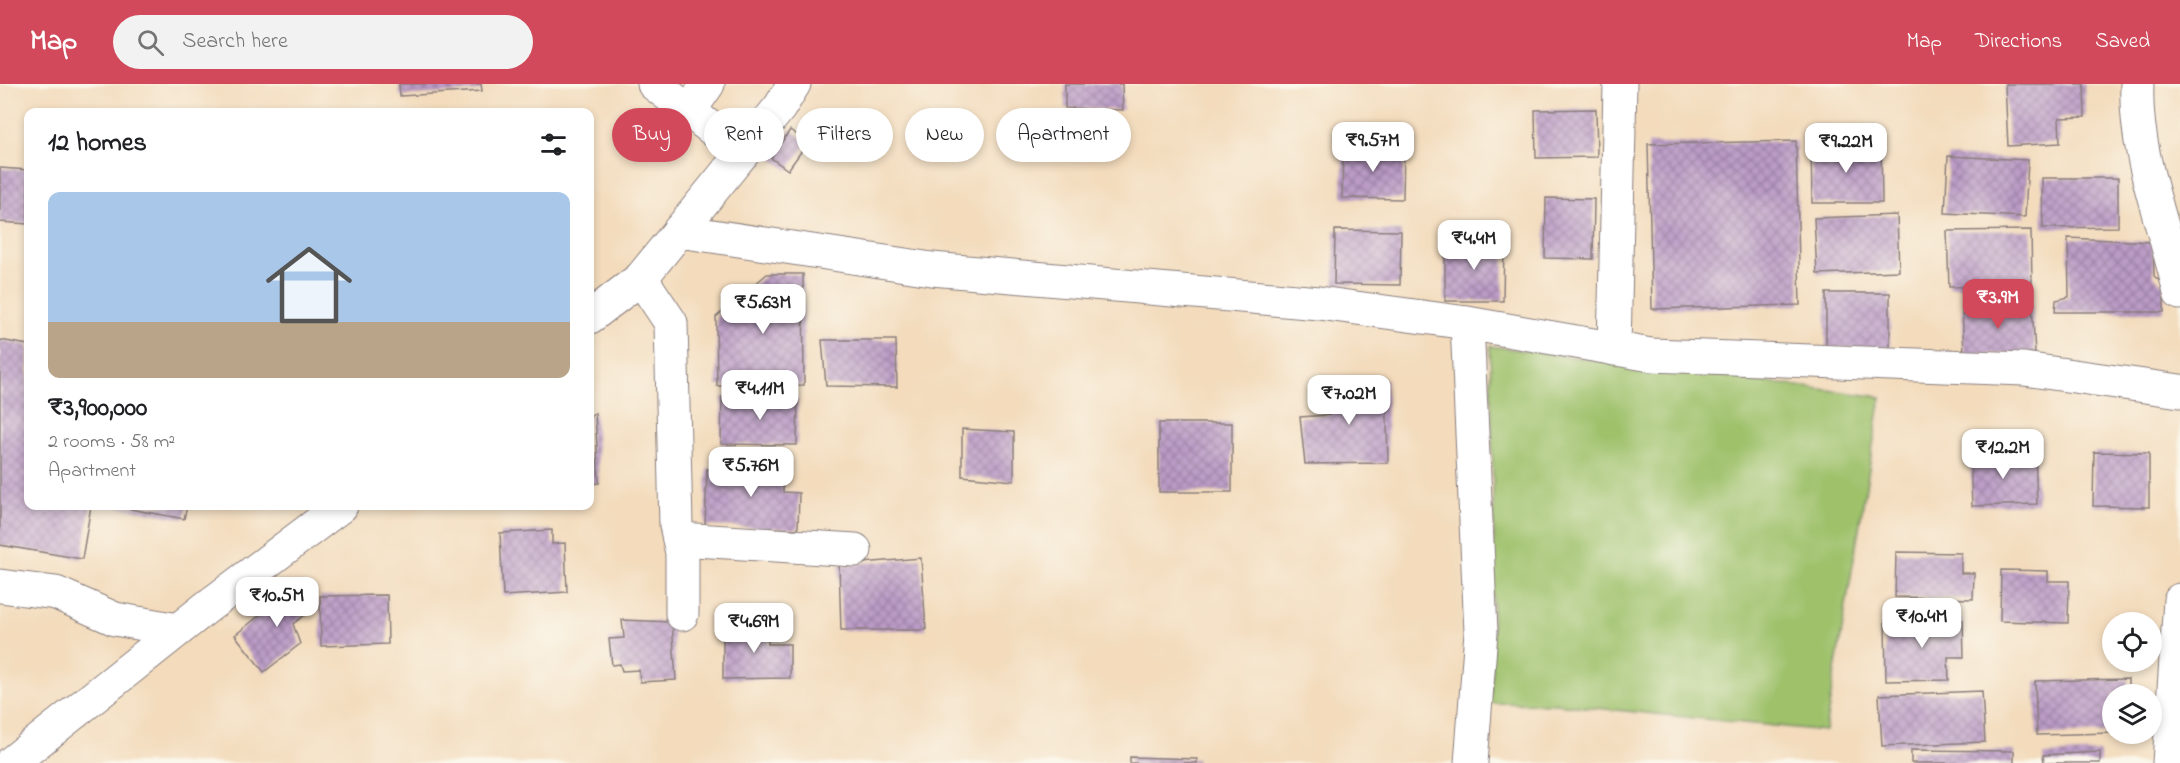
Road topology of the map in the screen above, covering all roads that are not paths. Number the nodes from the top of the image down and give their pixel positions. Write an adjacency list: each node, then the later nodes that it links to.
1 (654, 84): 5 (street)
2 (794, 84): 6 (street)
3 (1620, 84): 13 (street)
4 (2137, 84): 10 (street)
5 (699, 97)
6 (779, 108)
7 (736, 162): 8 (street)
8 (679, 231): 9 (street); 12 (street)
9 (641, 278): 11 (street); 16 (street)
10 (2180, 293)
11 (594, 314)
12 (1467, 323): 13 (street); 23 (street)
13 (1614, 349): 14 (street)
14 (2180, 391)
15 (336, 510): 21 (street)
16 (679, 539): 17 (street); 20 (street)
17 (855, 550)
18 (0, 585): 21 (street)
19 (2180, 600): 24 (street)
20 (682, 614)
21 (178, 630): 22 (street)
22 (11, 763)
23 (1471, 763)
24 (2169, 763)

